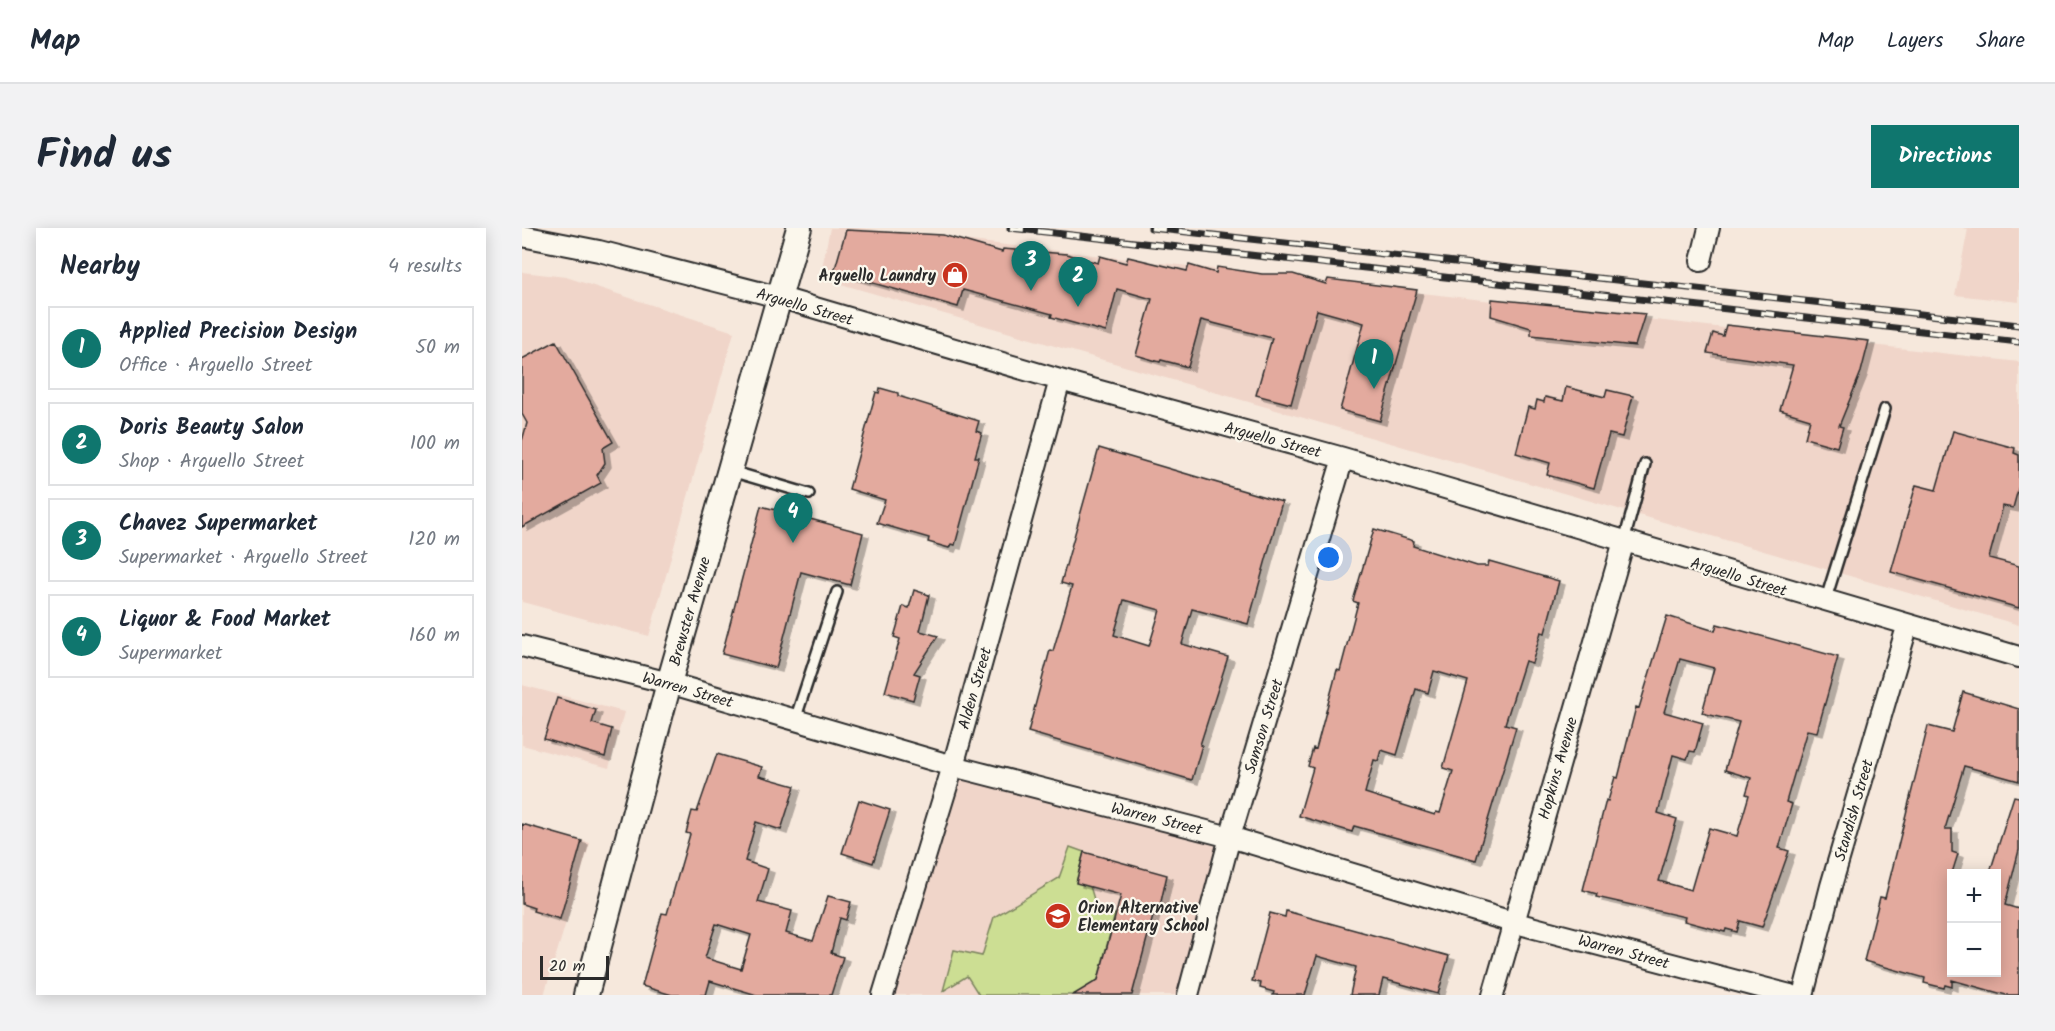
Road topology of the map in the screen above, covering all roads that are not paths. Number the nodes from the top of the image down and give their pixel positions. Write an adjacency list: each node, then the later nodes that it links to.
1 (799, 228): 5 (street, Brewster Avenue)
2 (1710, 228): 4 (street)
3 (522, 236): 5 (street, Arguello Street)
4 (1701, 261)
5 (778, 297): 6 (street, Arguello Street); 10 (street, Brewster Avenue)
6 (1060, 380): 8 (street, Arguello Street); 20 (street, Alden Street)
7 (1885, 409): 14 (lane)
8 (1343, 458): 12 (street, Arguello Street); 21 (street, Samson Street)
9 (1645, 464): 12 (lane)
10 (729, 471): 11 (lane); 18 (street, Brewster Avenue)
11 (809, 494)
12 (1624, 541): 14 (street, Arguello Street); 22 (street, Hopkins Avenue)
13 (837, 592): 19 (lane)
14 (1825, 602): 15 (street, Arguello Street)
15 (1907, 627): 17 (street, Arguello Street); 28 (street, Standish Street)
16 (522, 646): 18 (street, Warren Street)
17 (2019, 657)
18 (669, 683): 19 (street, Warren Street); 23 (street, Brewster Avenue)
19 (795, 720): 20 (street, Warren Street)
20 (952, 766): 21 (street, Warren Street); 24 (street, Alden Street)
21 (1230, 837): 22 (street, Warren Street); 25 (street, Samson Street)
22 (1512, 922): 26 (street, Hopkins Avenue); 27 (street, Warren Street)
23 (586, 995)
24 (883, 995)
25 (1188, 995)
26 (1493, 995)
27 (1790, 995)
28 (1803, 995)

